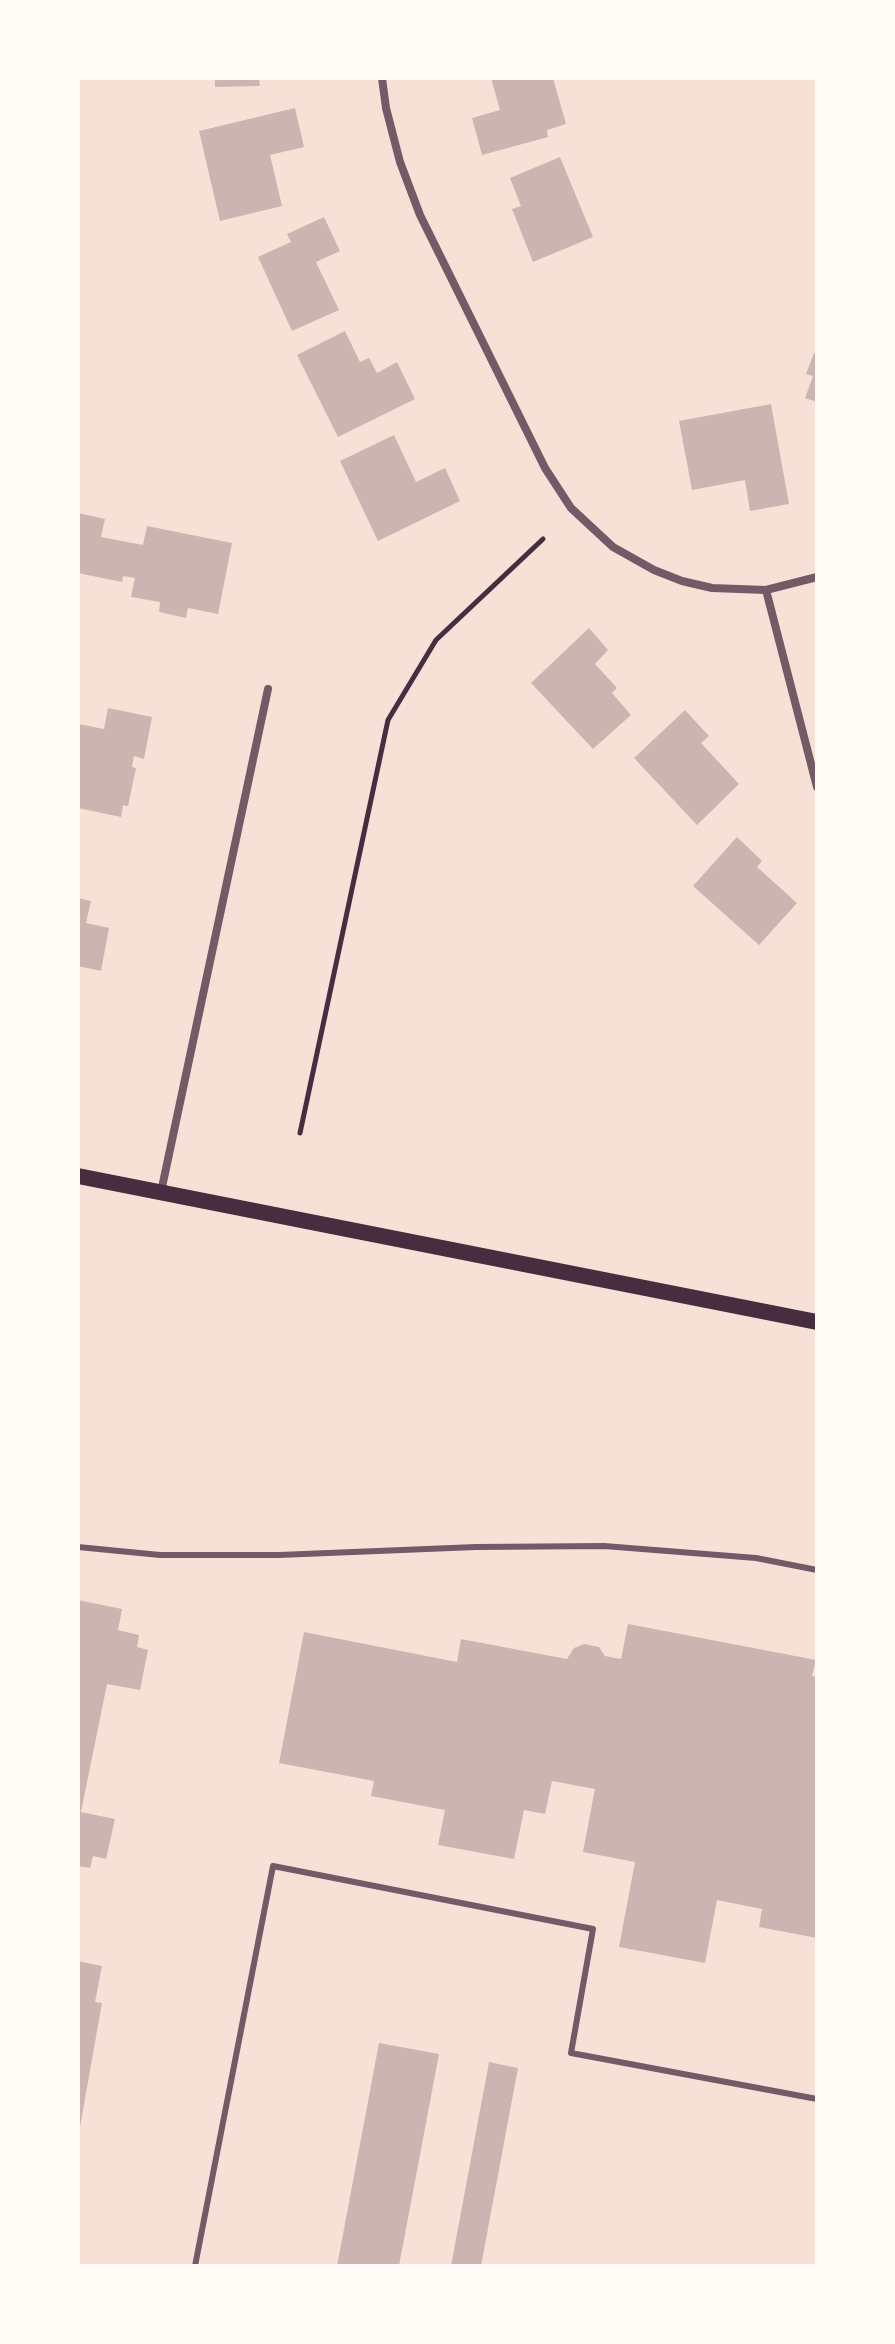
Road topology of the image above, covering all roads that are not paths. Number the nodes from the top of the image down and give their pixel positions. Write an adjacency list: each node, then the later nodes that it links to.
1 (382, 78): 3 (street)
2 (817, 577): 3 (street)
3 (766, 590): 5 (street)
4 (268, 689): 7 (street)
5 (817, 787)
6 (78, 1176): 7 (main road)
7 (161, 1192): 8 (main road)
8 (817, 1322)
9 (78, 1547): 10 (lane)
10 (817, 1570)
11 (817, 2099): 12 (lane)
12 (195, 2266)

